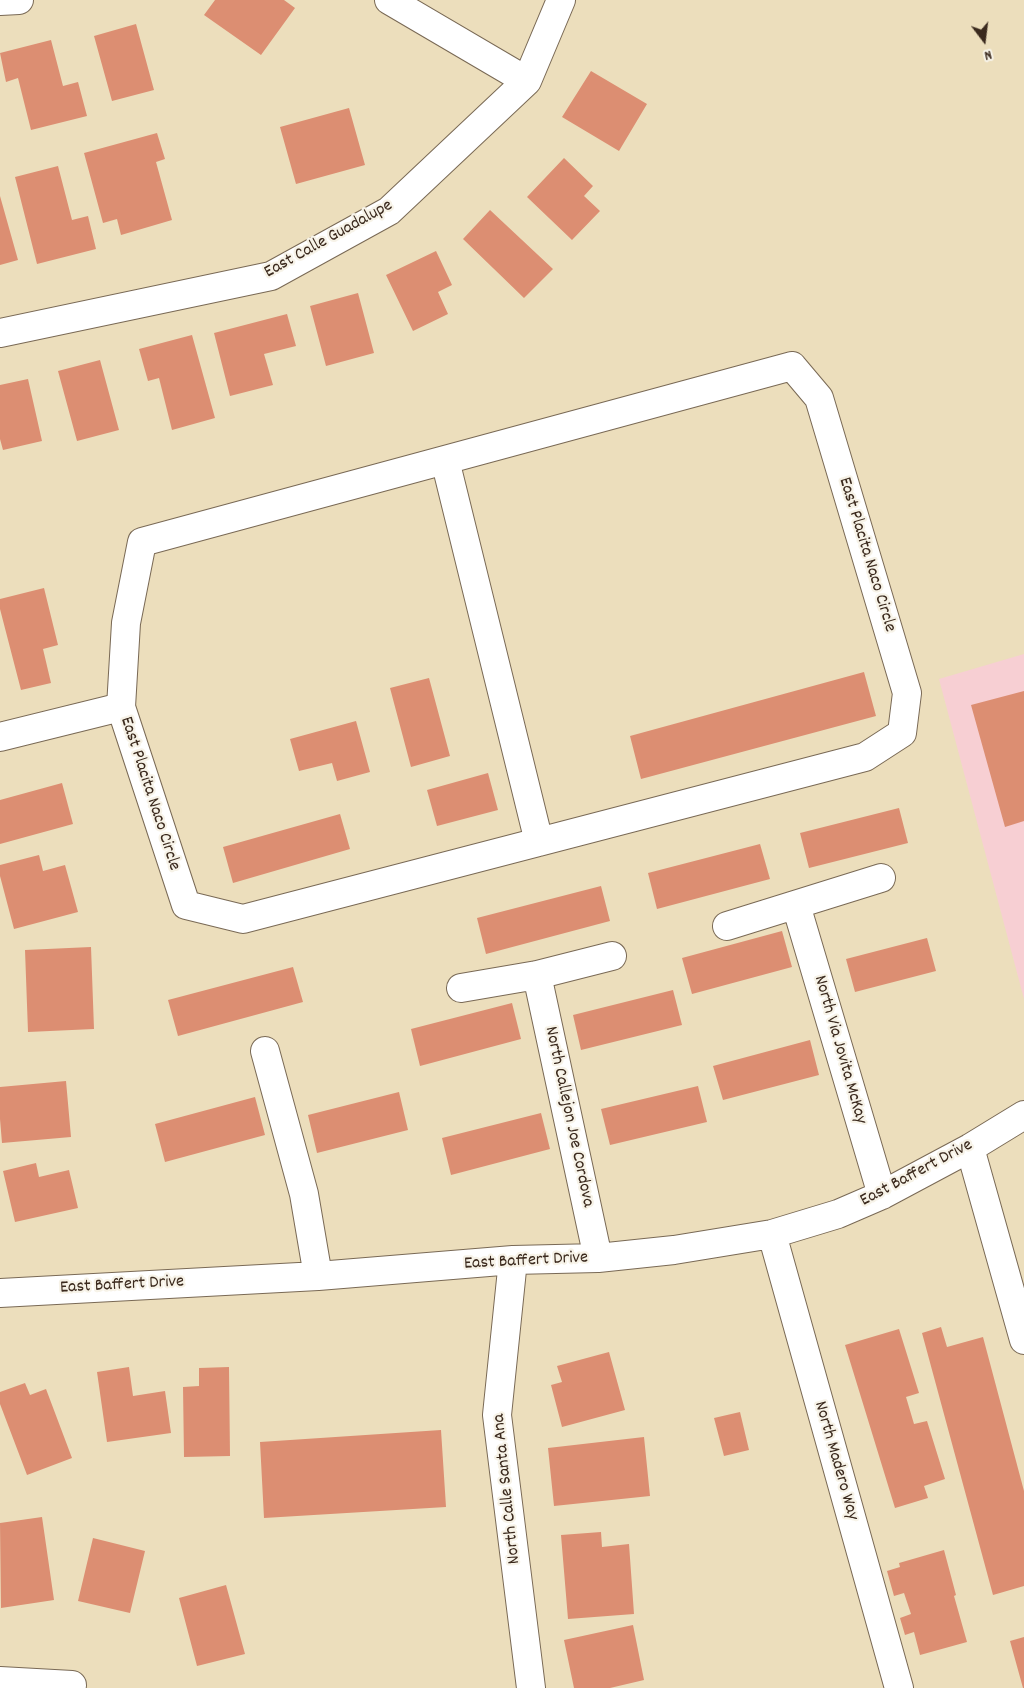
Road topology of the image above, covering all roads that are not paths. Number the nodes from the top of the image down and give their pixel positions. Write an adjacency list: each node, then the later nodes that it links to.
1 (19, 0): 4 (street)
2 (389, 0): 5 (street)
3 (561, 0): 5 (street)
4 (0, 1)
5 (527, 81): 6 (street, East Calle Guadalupe)
6 (0, 333)
7 (445, 460): 8 (street, East Placita Naco Circle); 10 (street); 10 (street, East Placita Naco Circle)
8 (121, 707): 9 (street); 10 (street, East Placita Naco Circle)
9 (0, 737)
10 (539, 842)
11 (880, 878): 12 (street)
12 (796, 905): 13 (street); 20 (street, North Via Jovita McKay)
13 (727, 926)
14 (612, 956): 15 (street)
15 (537, 975): 16 (street); 22 (street, North Callejon Joe Cordova)
16 (462, 988)
17 (265, 1051): 24 (street)
18 (1024, 1115): 19 (street, East Baffert Drive)
19 (970, 1148): 20 (street, East Baffert Drive); 26 (street)
20 (882, 1195): 21 (street, East Baffert Drive)
21 (772, 1234): 22 (street, East Baffert Drive); 30 (street, North Madero Way)
22 (598, 1258): 23 (street, East Baffert Drive)
23 (513, 1260): 24 (street, East Baffert Drive); 29 (street, North Calle Santa Ana)
24 (318, 1276): 25 (street, East Baffert Drive)
25 (0, 1293)
26 (1024, 1340)
27 (0, 1680): 28 (street)
28 (72, 1685)
29 (531, 1688)
30 (898, 1688)

